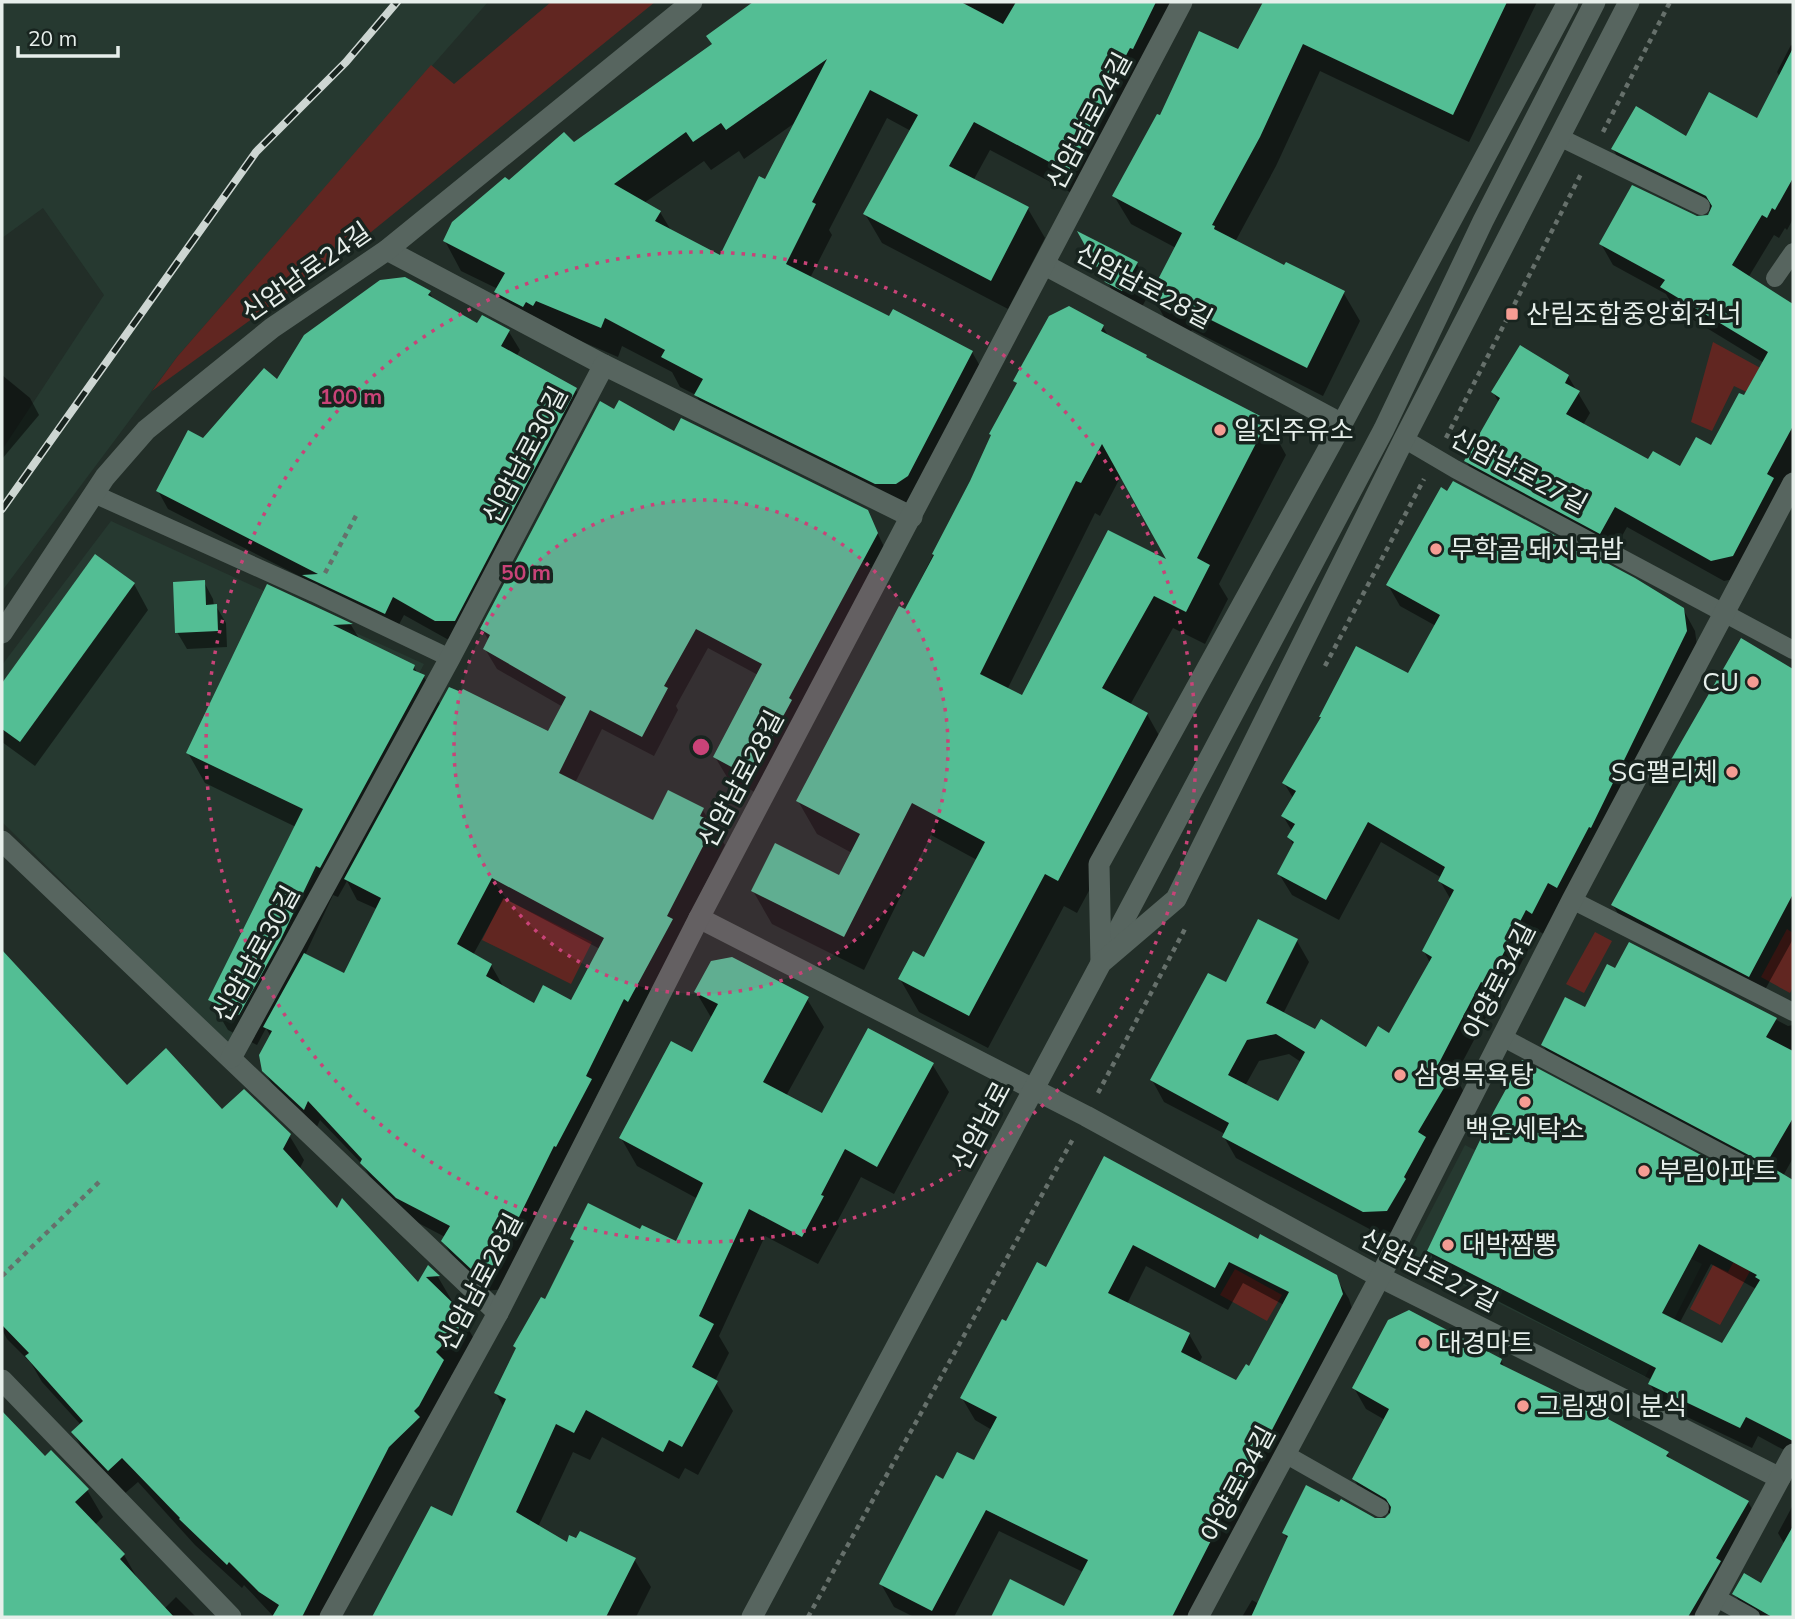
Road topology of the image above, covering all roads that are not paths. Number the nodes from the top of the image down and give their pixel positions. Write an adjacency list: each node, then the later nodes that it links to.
1 (692, 2): 8 (street, 신암남로24길)
2 (1182, 2): 10 (street, 신암남로24길)
3 (1568, 2): 13 (street)
4 (1595, 2): 26 (street, 신암남로)
5 (1629, 2): 6 (street)
6 (1559, 137): 7 (lane); 14 (street)
7 (1701, 206)
8 (387, 250): 12 (street); 16 (street, 신암남로24길)
9 (1793, 252): 11 (lane)
10 (1045, 265): 13 (street, 신암남로28길); 18 (street, 신암남로28길)
11 (1775, 278)
12 (604, 365): 18 (street); 22 (street, 신암남로30길)
13 (1342, 424): 26 (street)
14 (1404, 439): 19 (lane, 신암남로27길); 26 (street)
15 (1793, 483): 17 (street, 아양로34길)
16 (94, 494): 20 (street, 신암남로24길); 22 (lane)
17 (1786, 513): 19 (street, 아양로34길)
18 (912, 517): 25 (street, 신암남로28길)
19 (1724, 612): 21 (lane, 신암남로27길); 24 (street, 아양로34길)
20 (2, 633)
21 (1793, 650)
22 (450, 658): 29 (street, 신암남로30길)
23 (2, 841): 29 (street, 신암남로30길)
24 (1573, 900): 27 (lane); 28 (street, 아양로34길)
25 (699, 918): 30 (street, 신암남로27길); 33 (street, 신암남로28길)
26 (1101, 963): 30 (street, 신암남로)
27 (1793, 1012)
28 (1502, 1037): 31 (lane); 32 (street, 아양로34길)
29 (231, 1058): 33 (street, 신암남로30길)
30 (1033, 1088): 32 (street, 신암남로27길); 42 (street, 신암남로)
31 (1753, 1170)
32 (1380, 1277): 35 (street, 아양로34길); 37 (street, 신암남로27길)
33 (498, 1313): 41 (street, 신암남로28길)
34 (2, 1380): 40 (street)
35 (1285, 1454): 38 (lane); 43 (street, 아양로34길)
36 (1793, 1454): 37 (street)
37 (1780, 1478): 39 (street)
38 (1380, 1508)
39 (1715, 1598): 44 (street); 45 (lane)
40 (231, 1617)
41 (330, 1617)
42 (752, 1617)
43 (1198, 1617)
44 (1705, 1617)
45 (1751, 1617)

